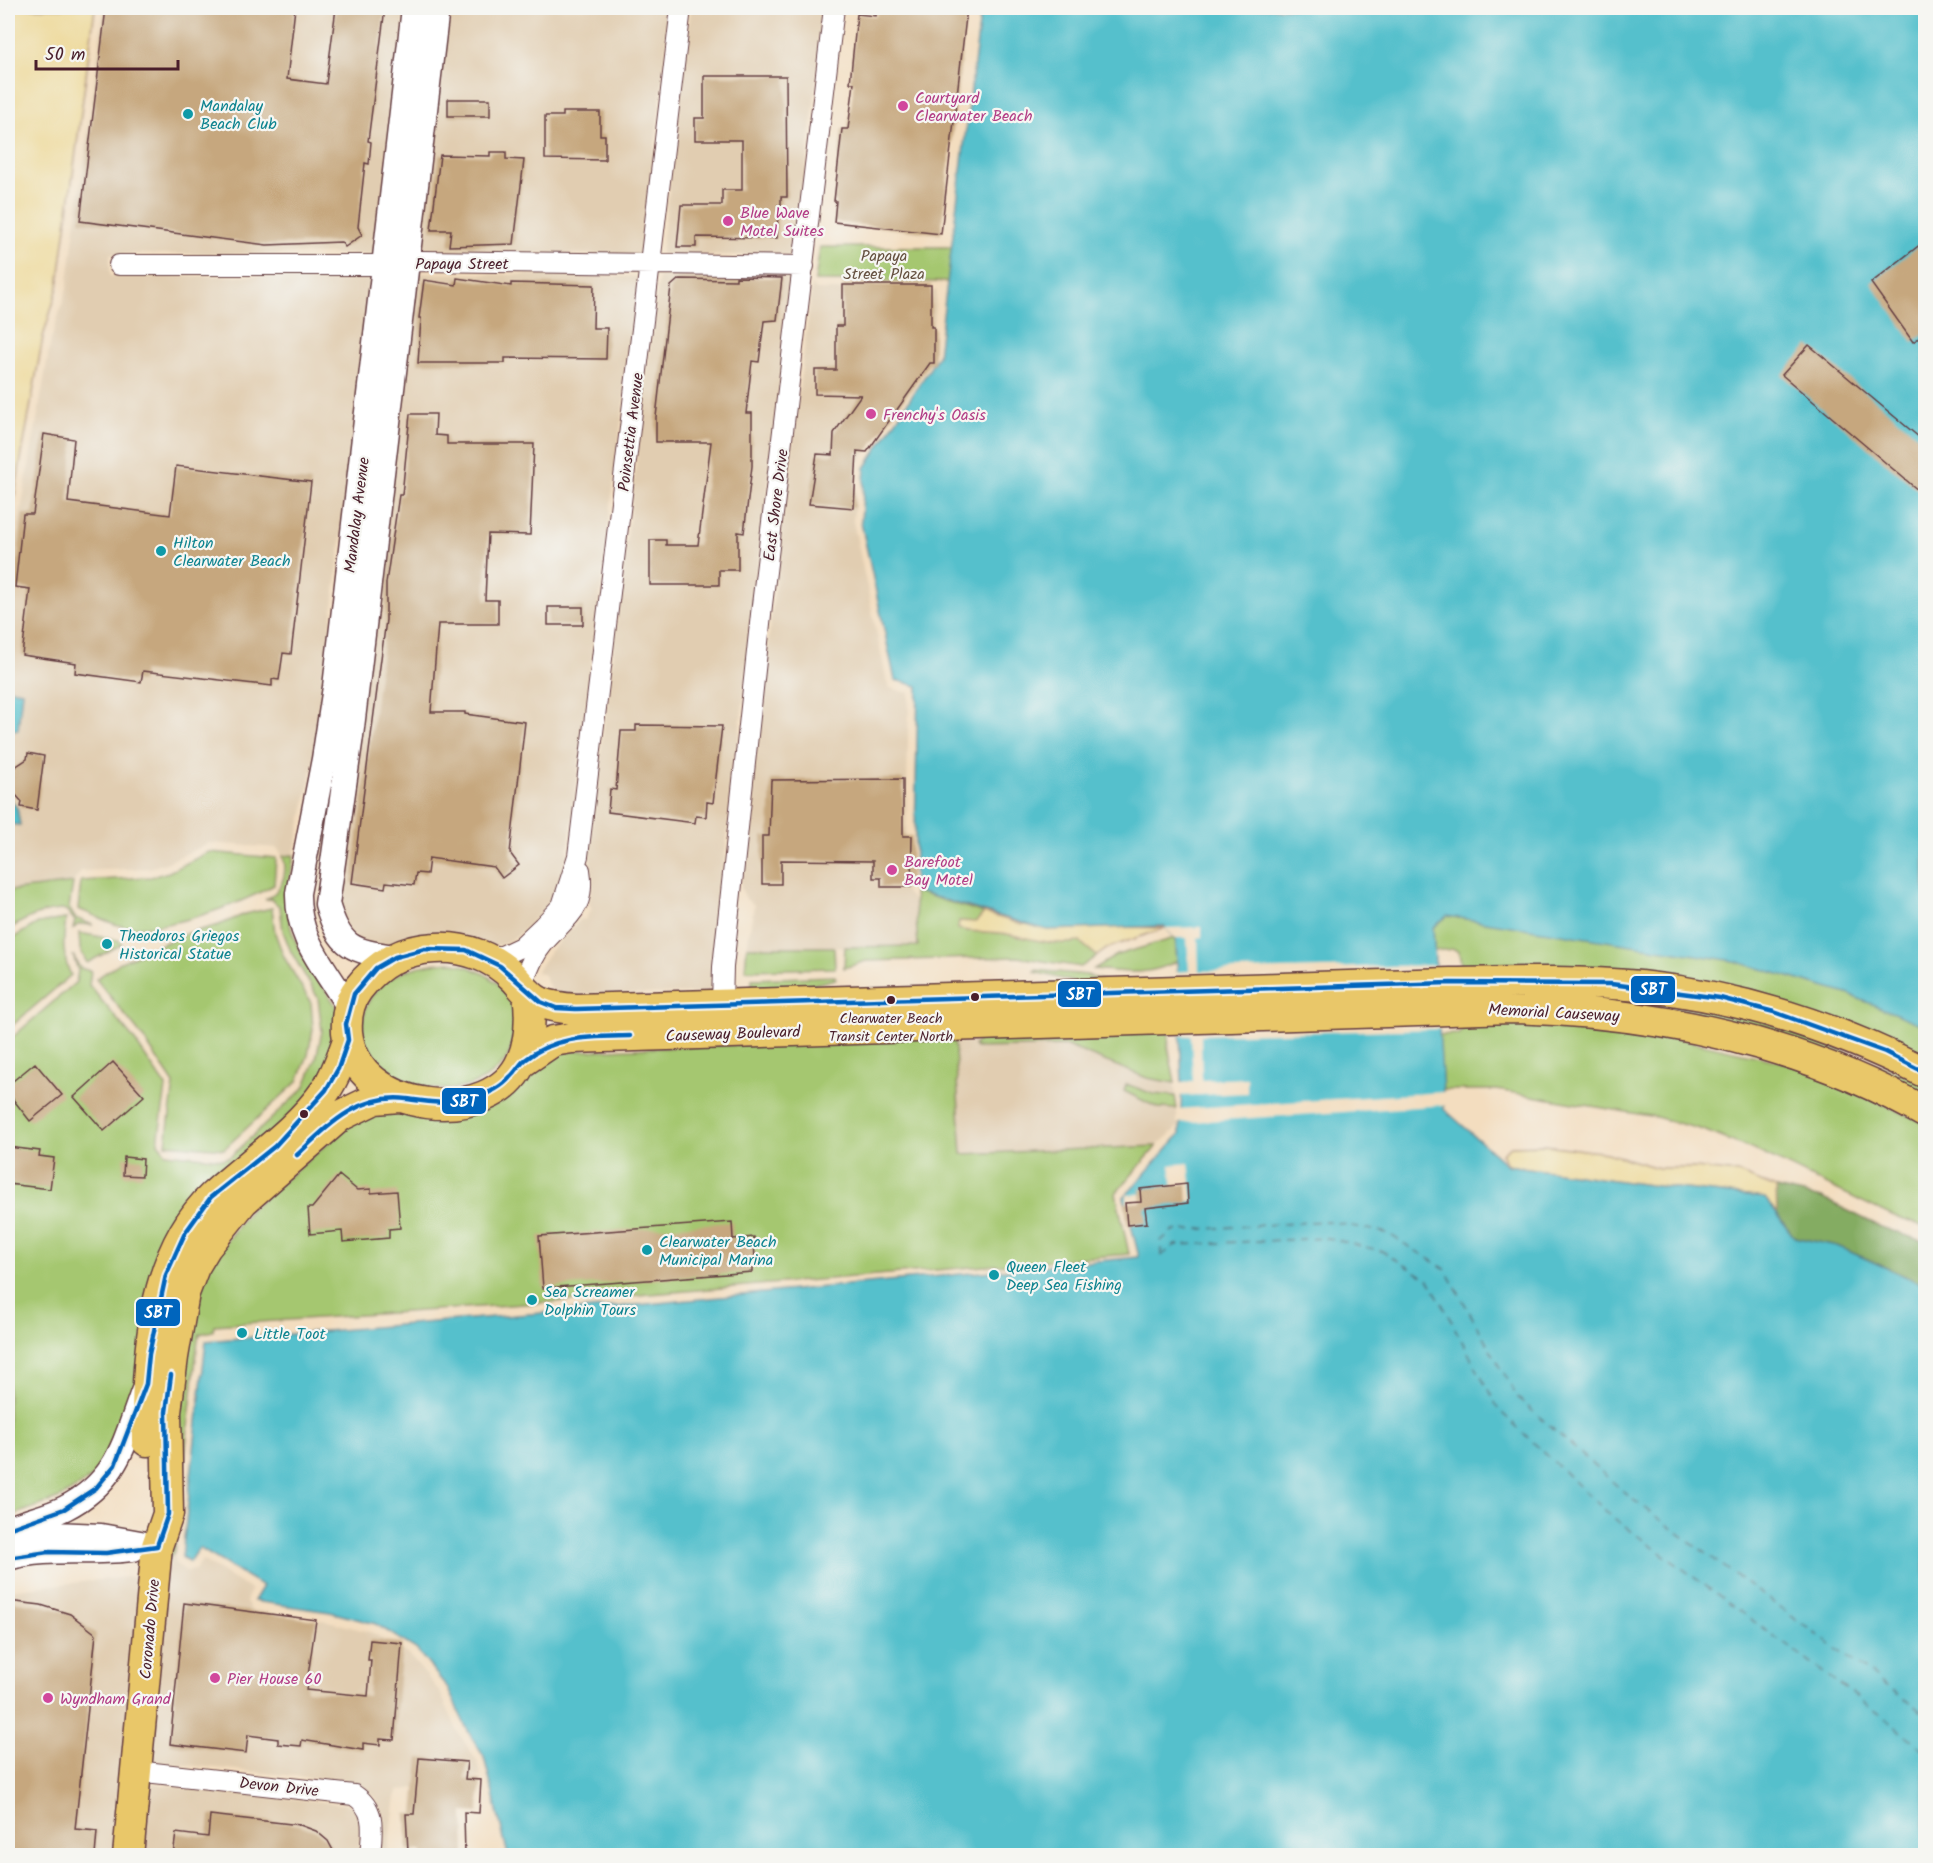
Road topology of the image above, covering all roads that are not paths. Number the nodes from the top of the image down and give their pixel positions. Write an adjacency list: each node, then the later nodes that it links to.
1 (414, 8): 5 (street, Mandalay Avenue)
2 (437, 8): 5 (street, Mandalay Avenue)
3 (681, 8): 7 (street, Poinsettia Avenue)
4 (834, 8): 8 (street, East Shore Drive)
5 (395, 264): 6 (street, Papaya Street); 7 (street, Papaya Street); 11 (street, Mandalay Avenue); 16 (street, Mandalay Avenue)
6 (119, 265)
7 (650, 266): 8 (street, Papaya Street); 9 (street, Poinsettia Avenue)
8 (804, 266): 14 (street, East Shore Drive)
9 (578, 856): 10 (street, Poinsettia Avenue); 12 (street, Poinsettia Avenue)
10 (482, 956): 11 (main road); 12 (main road)
11 (395, 957): 16 (main road)
12 (525, 990): 14 (main road, Causeway Boulevard); 18 (main road)
13 (1450, 997): 15 (main road, Memorial Causeway); 19 (main road, Memorial Causeway); 21 (main road, Memorial Causeway)
14 (722, 1004): 15 (main road, Causeway Boulevard)
15 (1166, 1005): 18 (main road, Causeway Boulevard)
16 (349, 1008): 17 (main road)
17 (348, 1040): 20 (main road); 22 (main road, Coronado Drive)
18 (522, 1062): 20 (main road)
19 (1926, 1073)
20 (399, 1097): 24 (main road, Coronado Drive)
21 (1926, 1113)
22 (146, 1384): 23 (street); 24 (main road, Coronado Drive)
23 (8, 1531): 24 (street)
24 (157, 1546): 25 (street); 26 (main road, Coronado Drive)
25 (8, 1558)
26 (136, 1771): 27 (main road, Coronado Drive); 28 (street, Devon Drive)
27 (128, 1856)
28 (370, 1856)

